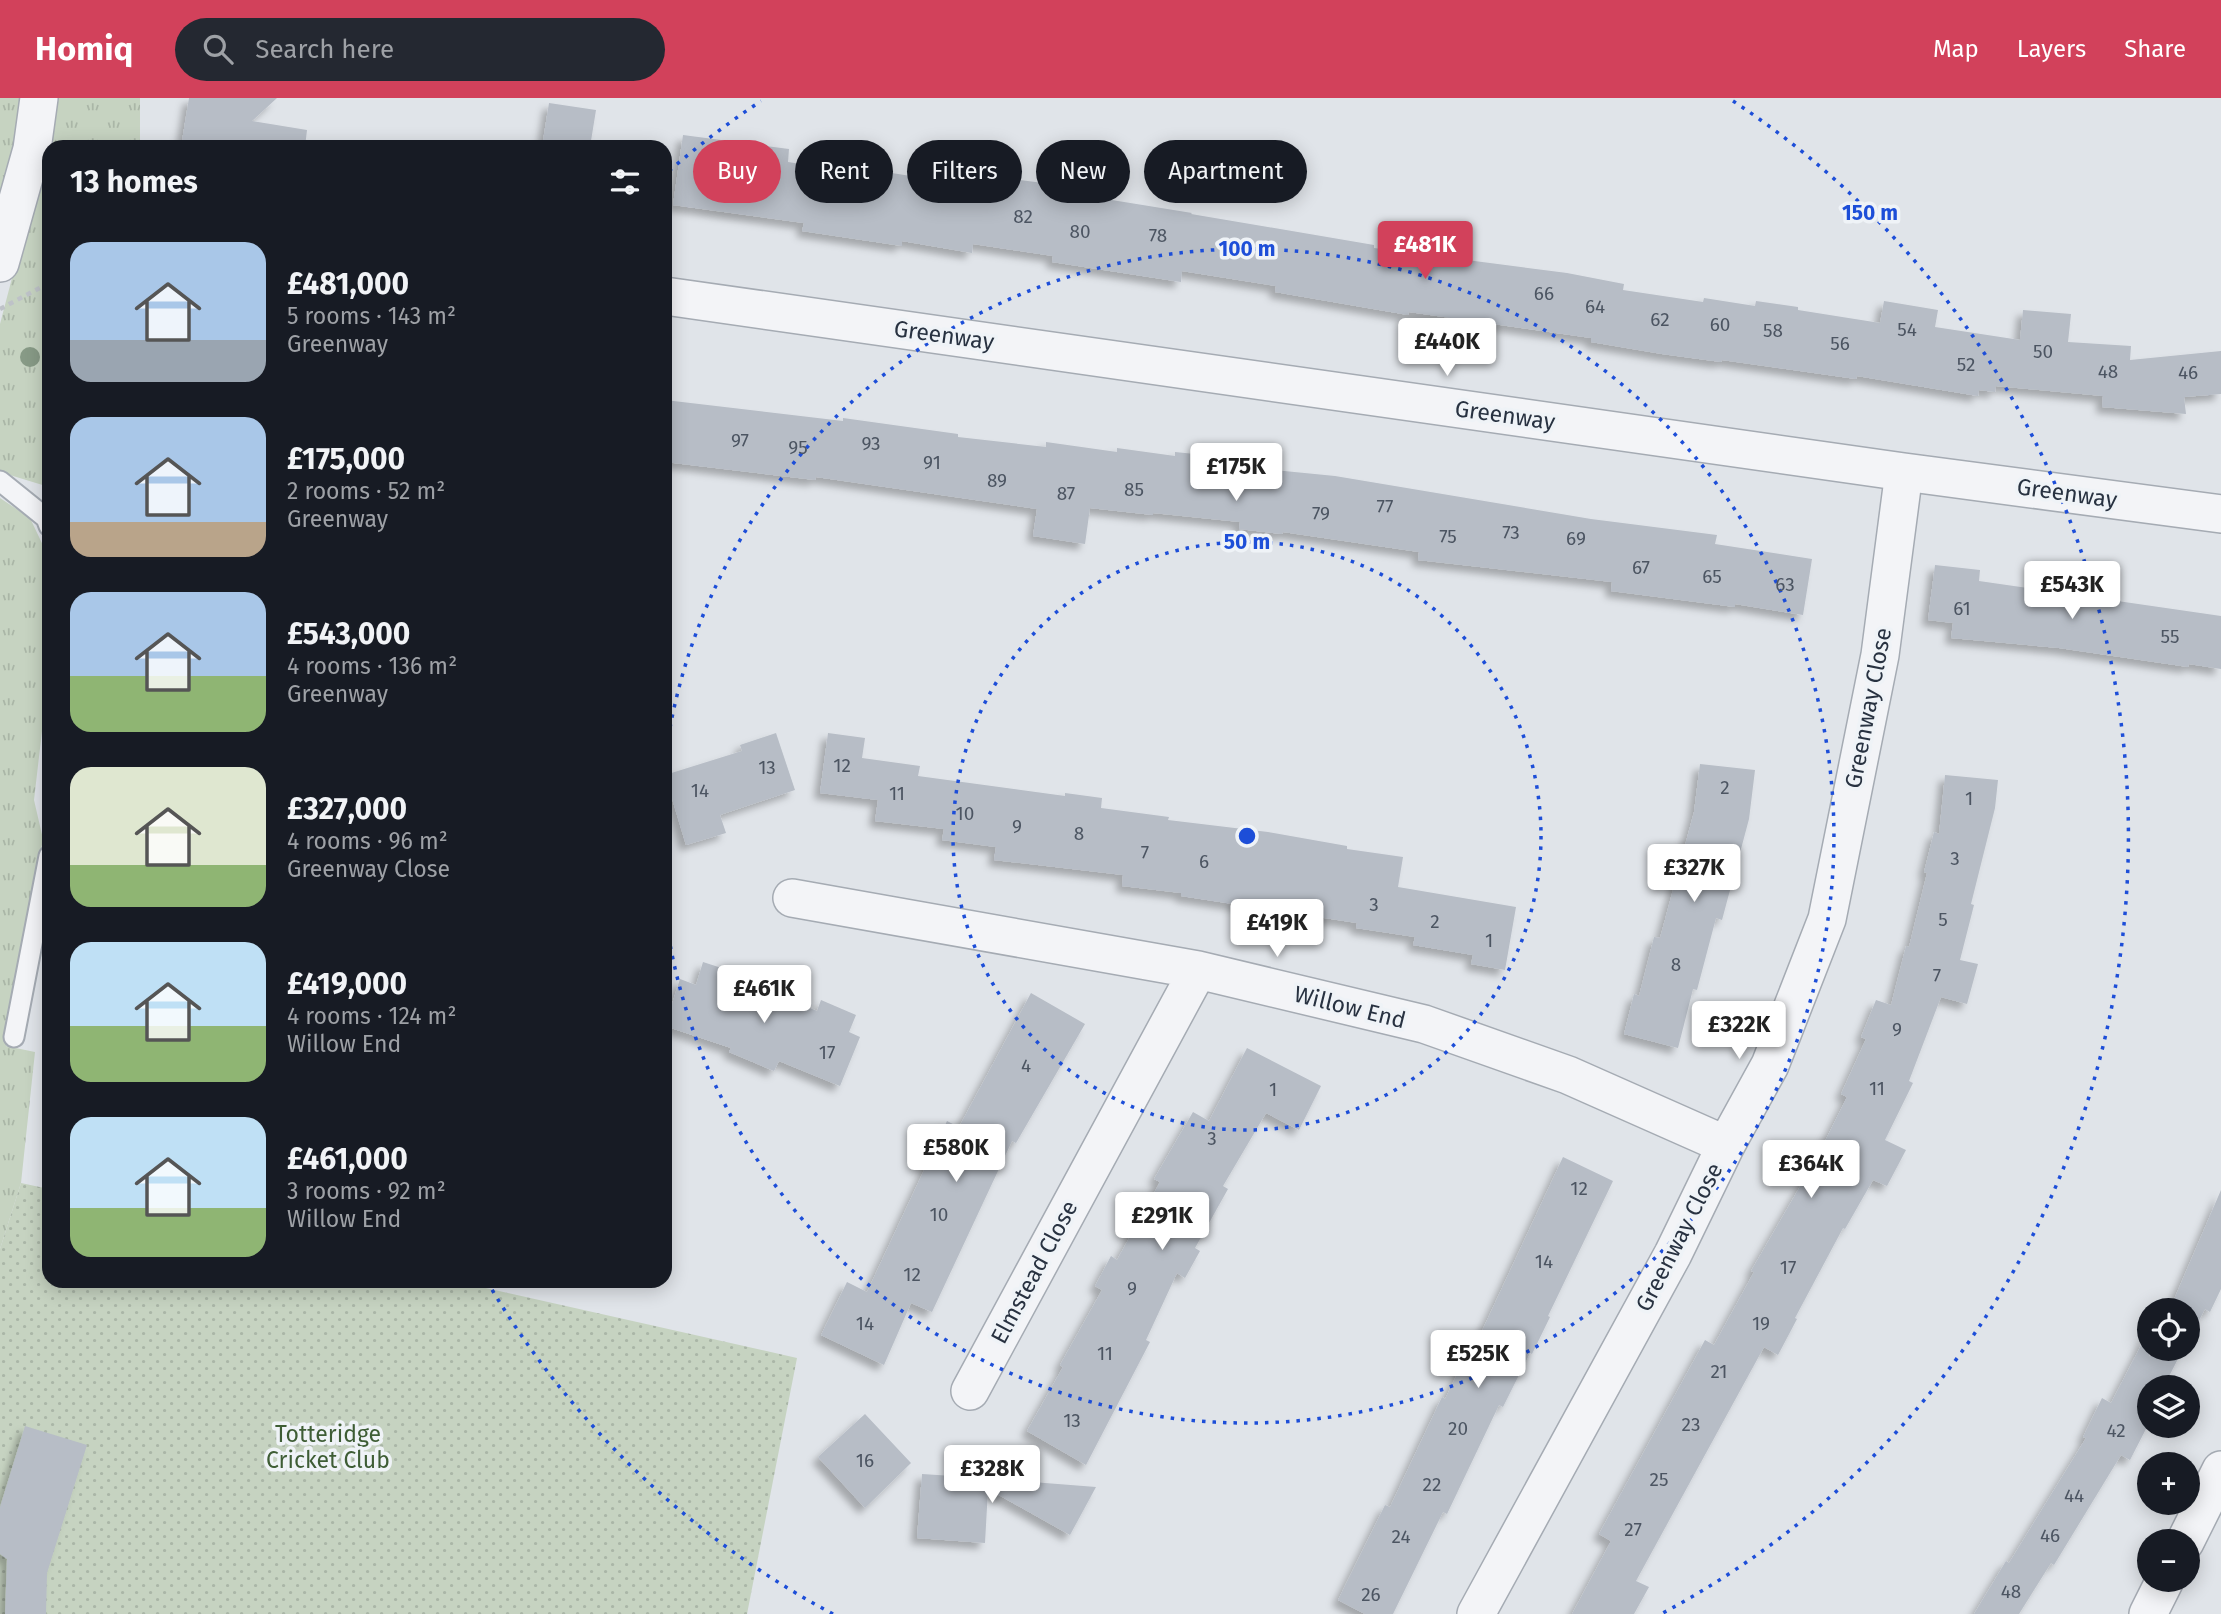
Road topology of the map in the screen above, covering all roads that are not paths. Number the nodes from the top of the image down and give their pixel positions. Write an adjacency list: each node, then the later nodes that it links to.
1 (39, 98): 2 (street)
2 (0, 263)
3 (672, 297): 4 (street, Greenway)
4 (1904, 472): 7 (street, Greenway); 12 (street, Greenway Close)
5 (0, 481): 6 (lane)
6 (42, 514)
7 (2221, 514)
8 (42, 892): 11 (lane)
9 (792, 898): 10 (street, Willow End)
10 (1198, 970): 12 (street, Willow End); 13 (street, Elmstead Close)
11 (14, 1037)
12 (1726, 1144): 17 (street, Greenway Close)
13 (970, 1391)
14 (2221, 1470): 15 (street)
15 (2192, 1529)
16 (2159, 1592): 18 (street)
17 (1476, 1614)
18 (2148, 1614)

